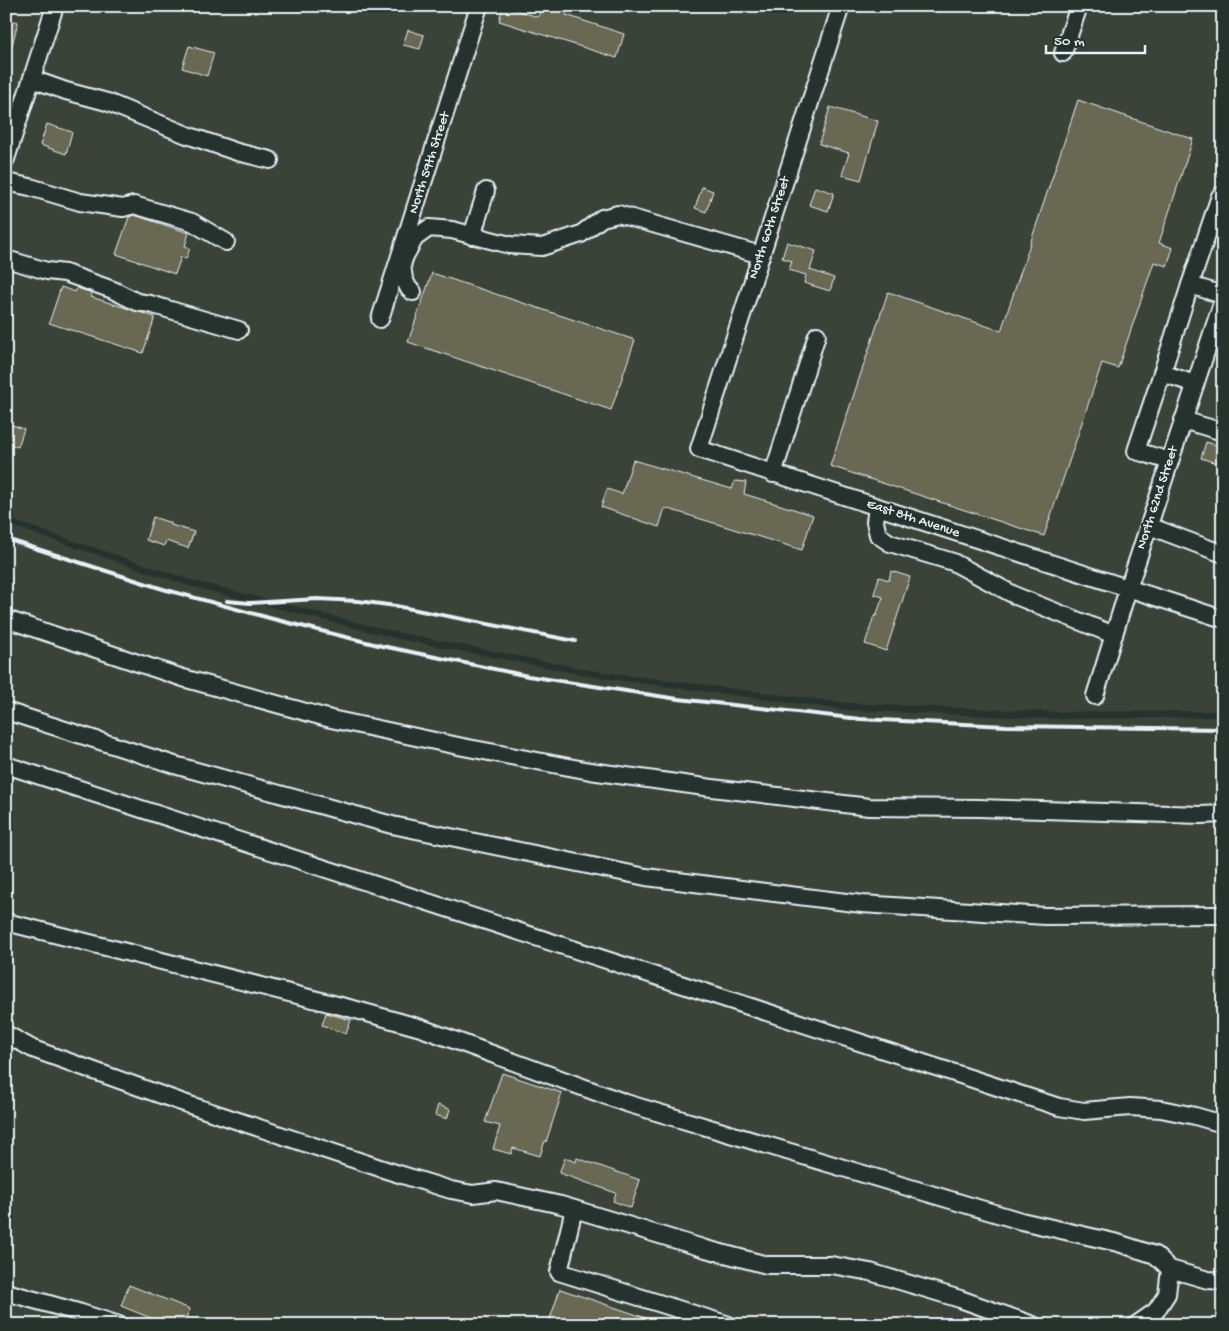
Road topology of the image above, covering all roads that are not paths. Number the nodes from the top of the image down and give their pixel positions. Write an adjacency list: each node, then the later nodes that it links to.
1 (55, 6): 6 (street)
2 (479, 6): 20 (street, North 59th Street)
3 (841, 6): 14 (street, North 60th Street)
4 (1079, 6): 5 (street)
5 (1063, 53)
6 (32, 79): 7 (street); 8 (street)
7 (6, 159)
8 (270, 160)
9 (6, 182): 13 (street)
10 (486, 191): 12 (street)
11 (1223, 197): 16 (street)
12 (472, 236): 14 (street); 17 (street)
13 (226, 242)
14 (761, 255): 27 (street, North 60th Street)
15 (6, 259): 21 (street)
16 (1190, 285): 18 (street); 23 (street)
17 (412, 292)
18 (1223, 296)
19 (1223, 300): 24 (street, North 62nd Street)
20 (380, 319)
21 (239, 330)
22 (817, 335): 29 (street)
23 (1162, 372): 24 (street); 28 (street)
24 (1195, 384): 25 (street, North 62nd Street)
25 (1183, 420): 26 (street); 28 (street, North 62nd Street)
26 (1223, 432)
27 (699, 449): 29 (street, East 8th Avenue)
28 (1170, 461): 31 (street, North 62nd Street)
29 (773, 474): 30 (street, East 8th Avenue)
30 (877, 507): 33 (street, East 8th Avenue); 36 (street)
31 (1148, 526): 32 (street); 33 (street, North 62nd Street)
32 (1223, 554)
33 (1128, 588): 34 (street, East 8th Avenue); 36 (street, North 62nd Street)
34 (1223, 619)
35 (6, 620): 40 (street)
36 (1114, 635): 37 (street, North 62nd Street)
37 (1095, 696)
38 (6, 711): 41 (street)
39 (6, 765): 44 (street)
40 (1223, 814)
41 (1223, 914)
42 (6, 923): 46 (street)
43 (6, 1034): 45 (street)
44 (1223, 1124)
45 (574, 1209): 50 (street); 51 (street)
46 (1170, 1270): 47 (street); 52 (street)
47 (1223, 1281)
48 (6, 1292): 49 (street)
49 (119, 1325)
50 (729, 1325)
51 (1033, 1325)
52 (1136, 1325)

